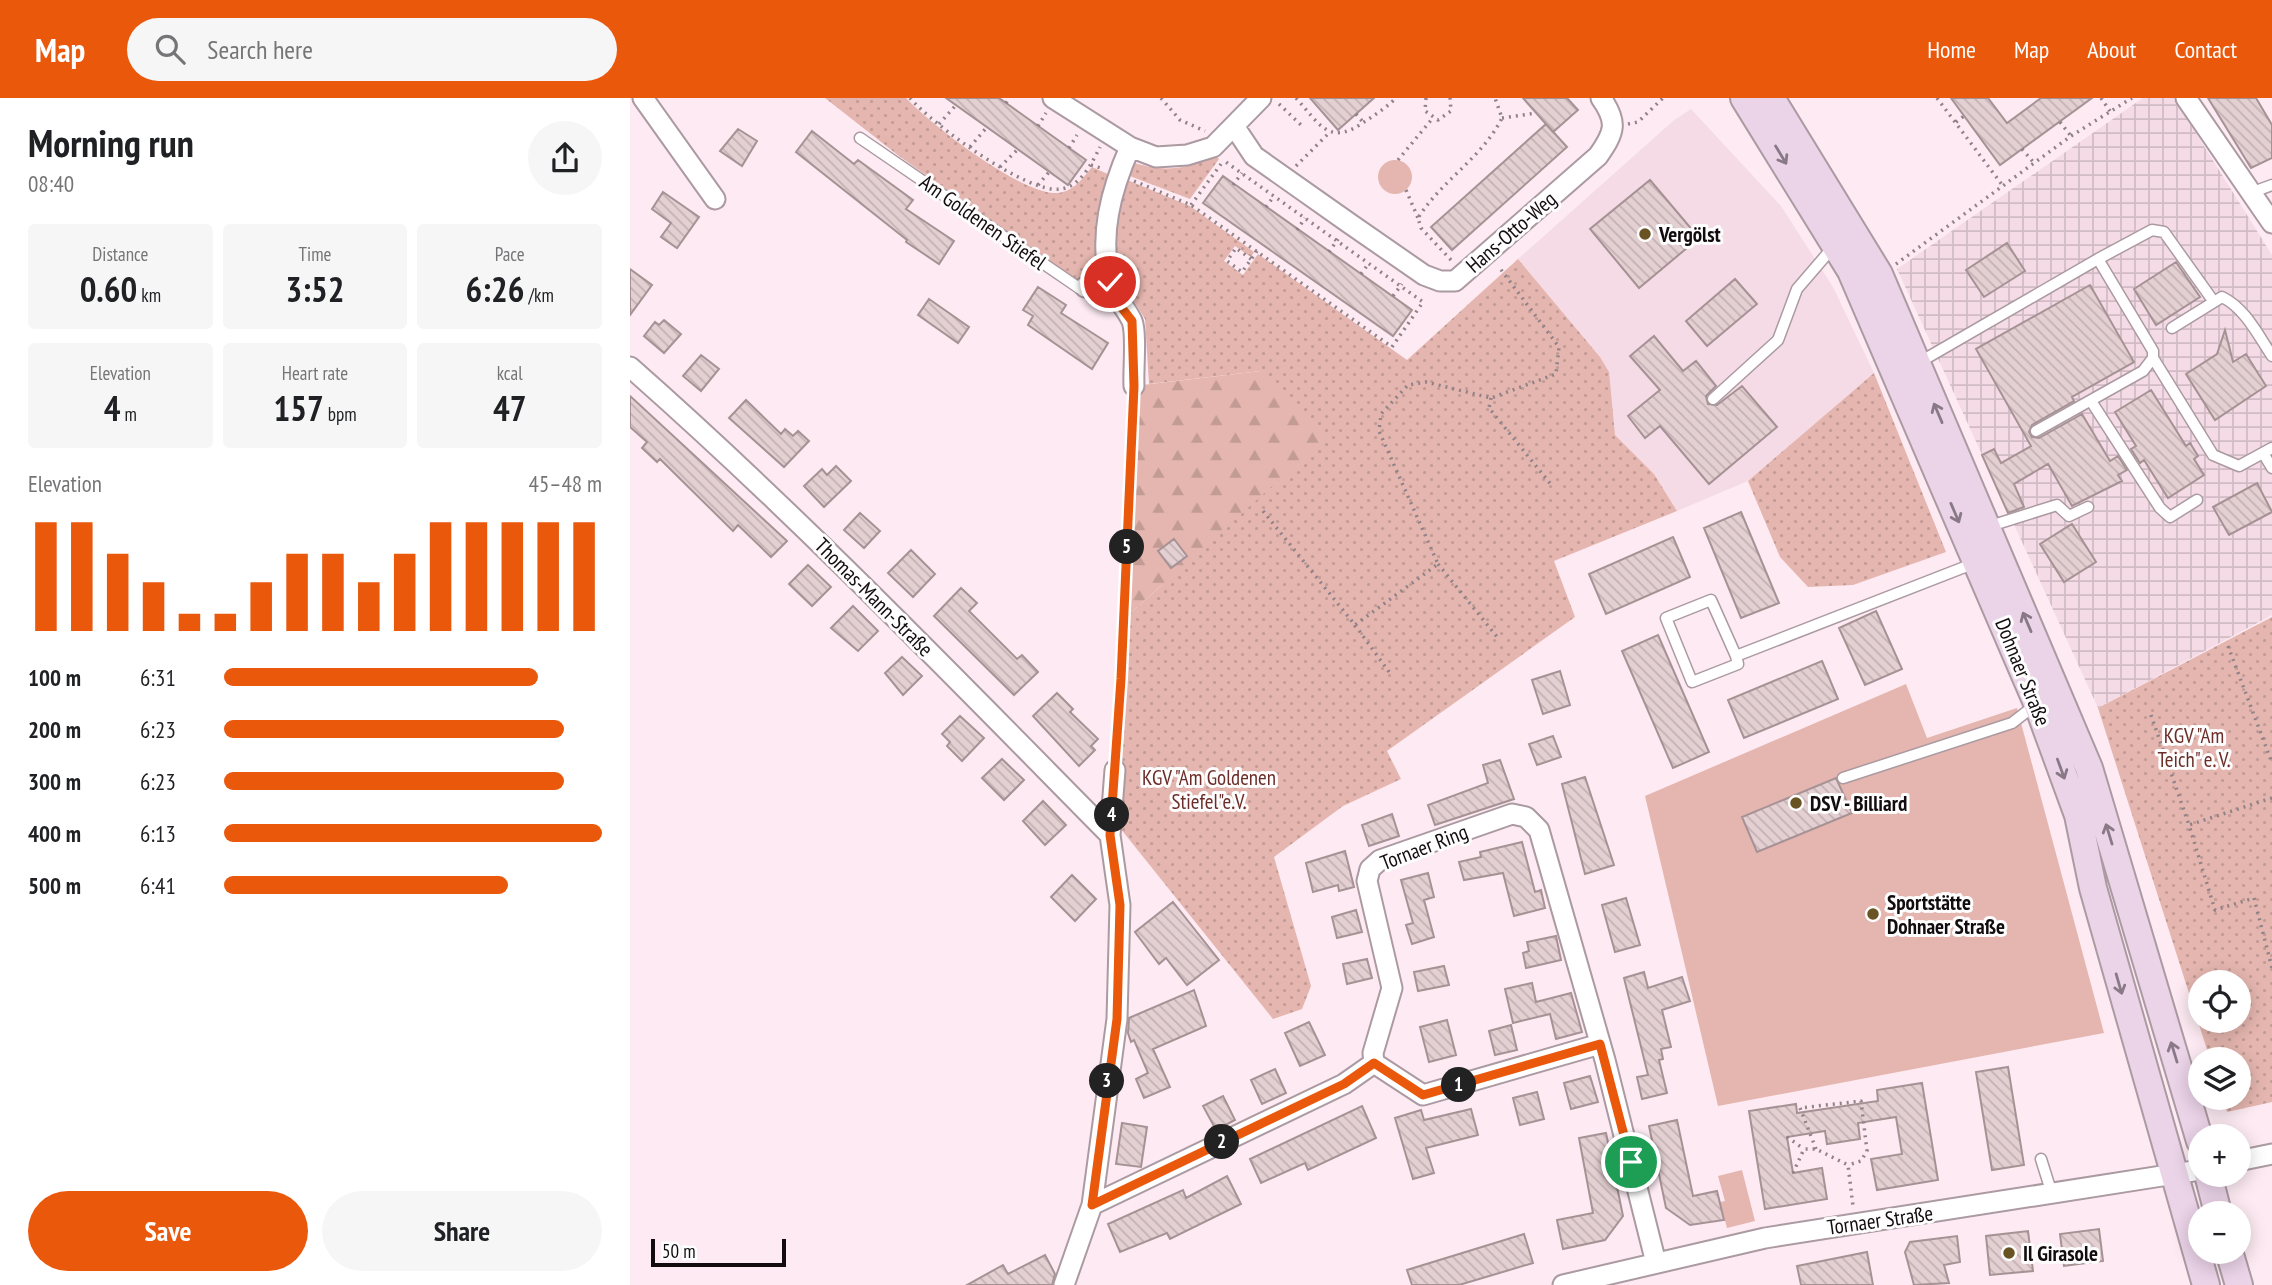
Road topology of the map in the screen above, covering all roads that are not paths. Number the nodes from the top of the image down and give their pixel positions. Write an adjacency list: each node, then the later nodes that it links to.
1 (643, 98): 13 (street)
2 (1053, 98): 10 (street)
3 (1261, 98): 9 (street)
4 (1601, 98): 9 (street, Hans-Otto-Weg)
5 (1744, 98): 15 (main road, Dohnaer Straße, one-way to 15)
6 (1771, 98): 23 (main road, Dohnaer Straße)
7 (2186, 98): 12 (street)
8 (860, 138): 18 (lane, Am Goldenen Stiefel)
9 (1224, 142): 10 (street)
10 (1130, 147): 17 (street)
11 (2272, 185): 12 (lane)
12 (2253, 192): 14 (street)
13 (715, 199)
14 (2272, 223)
15 (1835, 244): 26 (lane); 34 (main road, Dohnaer Straße, one-way to 34)
16 (2098, 258): 19 (lane); 22 (lane); 23 (lane)
17 (1110, 282): 18 (street, Am Goldenen Stiefel); 25 (street)
18 (1085, 287)
19 (2214, 302): 20 (lane); 21 (lane)
20 (2172, 328)
21 (2272, 356)
22 (2152, 358): 27 (lane); 29 (lane)
23 (1917, 363): 33 (main road, Dohnaer Straße, one-way to 23)
24 (630, 367): 39 (street, Thomas-Mann-Straße)
25 (1134, 386)
26 (1713, 399)
27 (2091, 401): 28 (lane); 31 (lane)
28 (2036, 431)
29 (2267, 451): 30 (lane)
30 (2272, 468)
31 (2197, 500)
32 (2088, 507): 33 (lane)
33 (1987, 527): 42 (main road, Dohnaer Straße, one-way to 33)
34 (1977, 563): 35 (lane); 36 (main road, Dohnaer Straße)
35 (1736, 656): 35 (lane)
36 (2037, 702): 38 (lane); 47 (main road, Dohnaer Straße, one-way to 47)
37 (1115, 770): 39 (street)
38 (1843, 778)
39 (1110, 835): 49 (street)
40 (1600, 1044): 41 (street); 41 (street, Tornaer Ring); 50 (street, Tornaer Ring)
41 (1374, 1063): 49 (street)
42 (2195, 1124)
43 (2272, 1154): 44 (street)
44 (2251, 1158)
45 (2041, 1159): 48 (lane)
46 (2188, 1173): 47 (street, Tornaer Straße)
47 (2174, 1176): 48 (street, Tornaer Straße); 54 (main road, Dohnaer Straße)
48 (2052, 1194): 50 (street, Tornaer Straße)
49 (1092, 1205): 52 (street)
50 (1656, 1263): 53 (street, Tornaer Straße)
51 (2233, 1264): 55 (main road)
52 (1064, 1285)
53 (1563, 1285)
54 (2206, 1285)
55 (2239, 1285)

